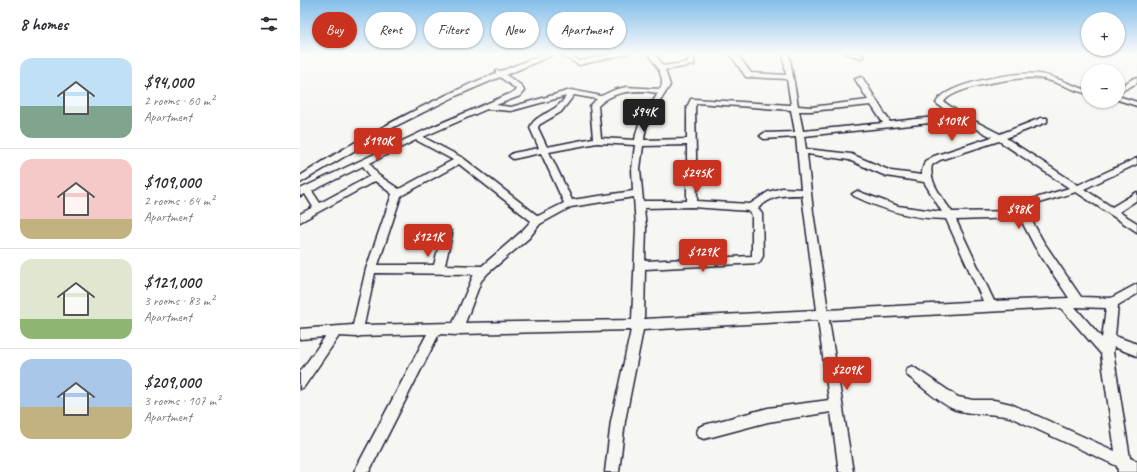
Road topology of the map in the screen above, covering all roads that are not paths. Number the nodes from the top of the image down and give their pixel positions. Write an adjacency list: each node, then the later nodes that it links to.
1 (497, 75): 38 (street)
2 (500, 75): 18 (street)
3 (664, 75): 11 (street)
4 (750, 75): 7 (street)
5 (1026, 75): 20 (street)
6 (1026, 75): 12 (street)
7 (789, 77): 19 (street)
8 (859, 79): 16 (street)
9 (1137, 80): 10 (street)
10 (1125, 87)
11 (662, 91): 14 (street); 29 (street)
12 (1081, 91)
13 (572, 92): 14 (street); 18 (street); 30 (street)
14 (602, 98): 27 (street)
15 (1125, 100): 17 (street)
16 (873, 102): 19 (street); 22 (street)
17 (1137, 104)
18 (485, 106): 25 (street)
19 (794, 108): 23 (street); 28 (street)
20 (960, 117): 22 (street); 26 (street)
21 (1044, 120): 26 (street)
22 (887, 123): 23 (street)
23 (799, 134): 24 (street); 31 (street)
24 (764, 136)
25 (417, 137): 33 (street); 34 (street)
26 (1000, 138): 37 (street); 39 (street)
27 (597, 140): 29 (street); 30 (street)
28 (691, 142): 29 (street); 47 (street)
29 (639, 143): 42 (street)
30 (544, 150): 32 (street); 46 (street)
31 (802, 151): 37 (street); 41 (street)
32 (513, 156)
33 (460, 160): 43 (street); 55 (street)
34 (364, 161): 36 (street); 40 (street)
35 (1137, 161): 39 (street)
36 (375, 177): 43 (street); 49 (street)
37 (927, 178): 53 (street)
38 (300, 180)
39 (1076, 189): 51 (street); 52 (street)
40 (303, 191): 49 (street)
41 (806, 192): 50 (street); 67 (street)
42 (639, 193): 46 (street); 48 (street)
43 (397, 194): 60 (street)
44 (857, 194): 53 (street)
45 (1137, 195): 51 (street)
46 (569, 204): 55 (street)
47 (692, 204): 48 (street); 50 (street)
48 (640, 205): 58 (street)
49 (319, 208): 54 (street)
50 (752, 208): 58 (street)
51 (1112, 212): 56 (street)
52 (1023, 214): 53 (street); 63 (street)
53 (950, 217): 66 (street)
54 (300, 218)
55 (537, 221): 61 (street)
56 (1137, 228)
57 (446, 234): 59 (street)
58 (640, 265): 68 (street)
59 (439, 268): 60 (street); 61 (street)
60 (371, 269): 72 (street)
61 (484, 270): 70 (street)
62 (1137, 289): 65 (street)
63 (1078, 302): 64 (street); 65 (street)
64 (1064, 303): 66 (street); 74 (street)
65 (1112, 303): 74 (street)
66 (990, 306): 67 (street)
67 (822, 314): 68 (street); 78 (street)
68 (638, 325): 70 (street); 83 (street)
69 (435, 330): 70 (street); 72 (street); 82 (street)
70 (456, 330)
71 (336, 331): 72 (street); 73 (street); 77 (street)
72 (357, 332)
73 (300, 334)
74 (1107, 345): 75 (street); 80 (street)
75 (1137, 350)
76 (912, 372): 80 (street)
77 (300, 383)
78 (837, 405): 79 (street); 84 (street)
79 (704, 432)
80 (1124, 466): 81 (street)
81 (1137, 468)
82 (360, 472)
83 (612, 472)
84 (846, 472)

